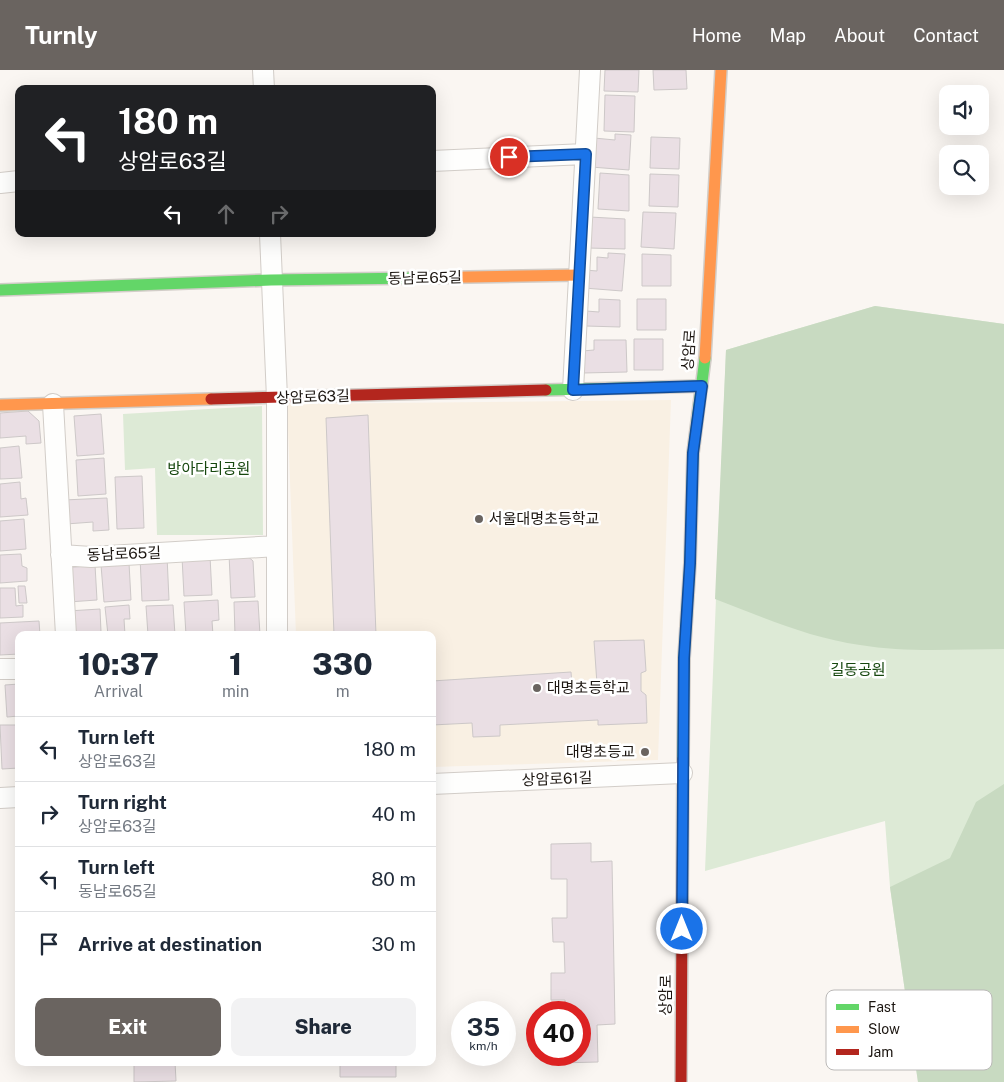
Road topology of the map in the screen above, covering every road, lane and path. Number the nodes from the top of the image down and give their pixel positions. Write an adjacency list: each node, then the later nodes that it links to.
1 (263, 70): 4 (street)
2 (590, 70): 5 (street)
3 (721, 70): 13 (street, 상암로)
4 (264, 85)
5 (586, 154): 6 (street); 10 (street)
6 (436, 160)
7 (0, 182): 8 (street)
8 (15, 182)
9 (270, 237): 11 (street)
10 (579, 275): 11 (street, 동남로65길); 14 (street)
11 (272, 280): 12 (street, 동남로65길); 15 (street)
12 (0, 290)
13 (702, 386): 14 (street, 상암로63길); 24 (street, 상암로)
14 (573, 390): 15 (street, 상암로63길)
15 (277, 398): 16 (street, 상암로63길); 18 (street)
16 (53, 404): 17 (street, 상암로63길); 19 (street)
17 (0, 405)
18 (277, 546): 19 (street, 동남로65길); 21 (street)
19 (61, 554): 20 (street)
20 (66, 631)
21 (277, 631)
22 (0, 669): 23 (street)
23 (15, 669)
24 (682, 773): 25 (street, 상암로61길); 28 (street, 상암로)
25 (436, 784)
26 (15, 797): 27 (street)
27 (0, 798)
28 (681, 1082)

